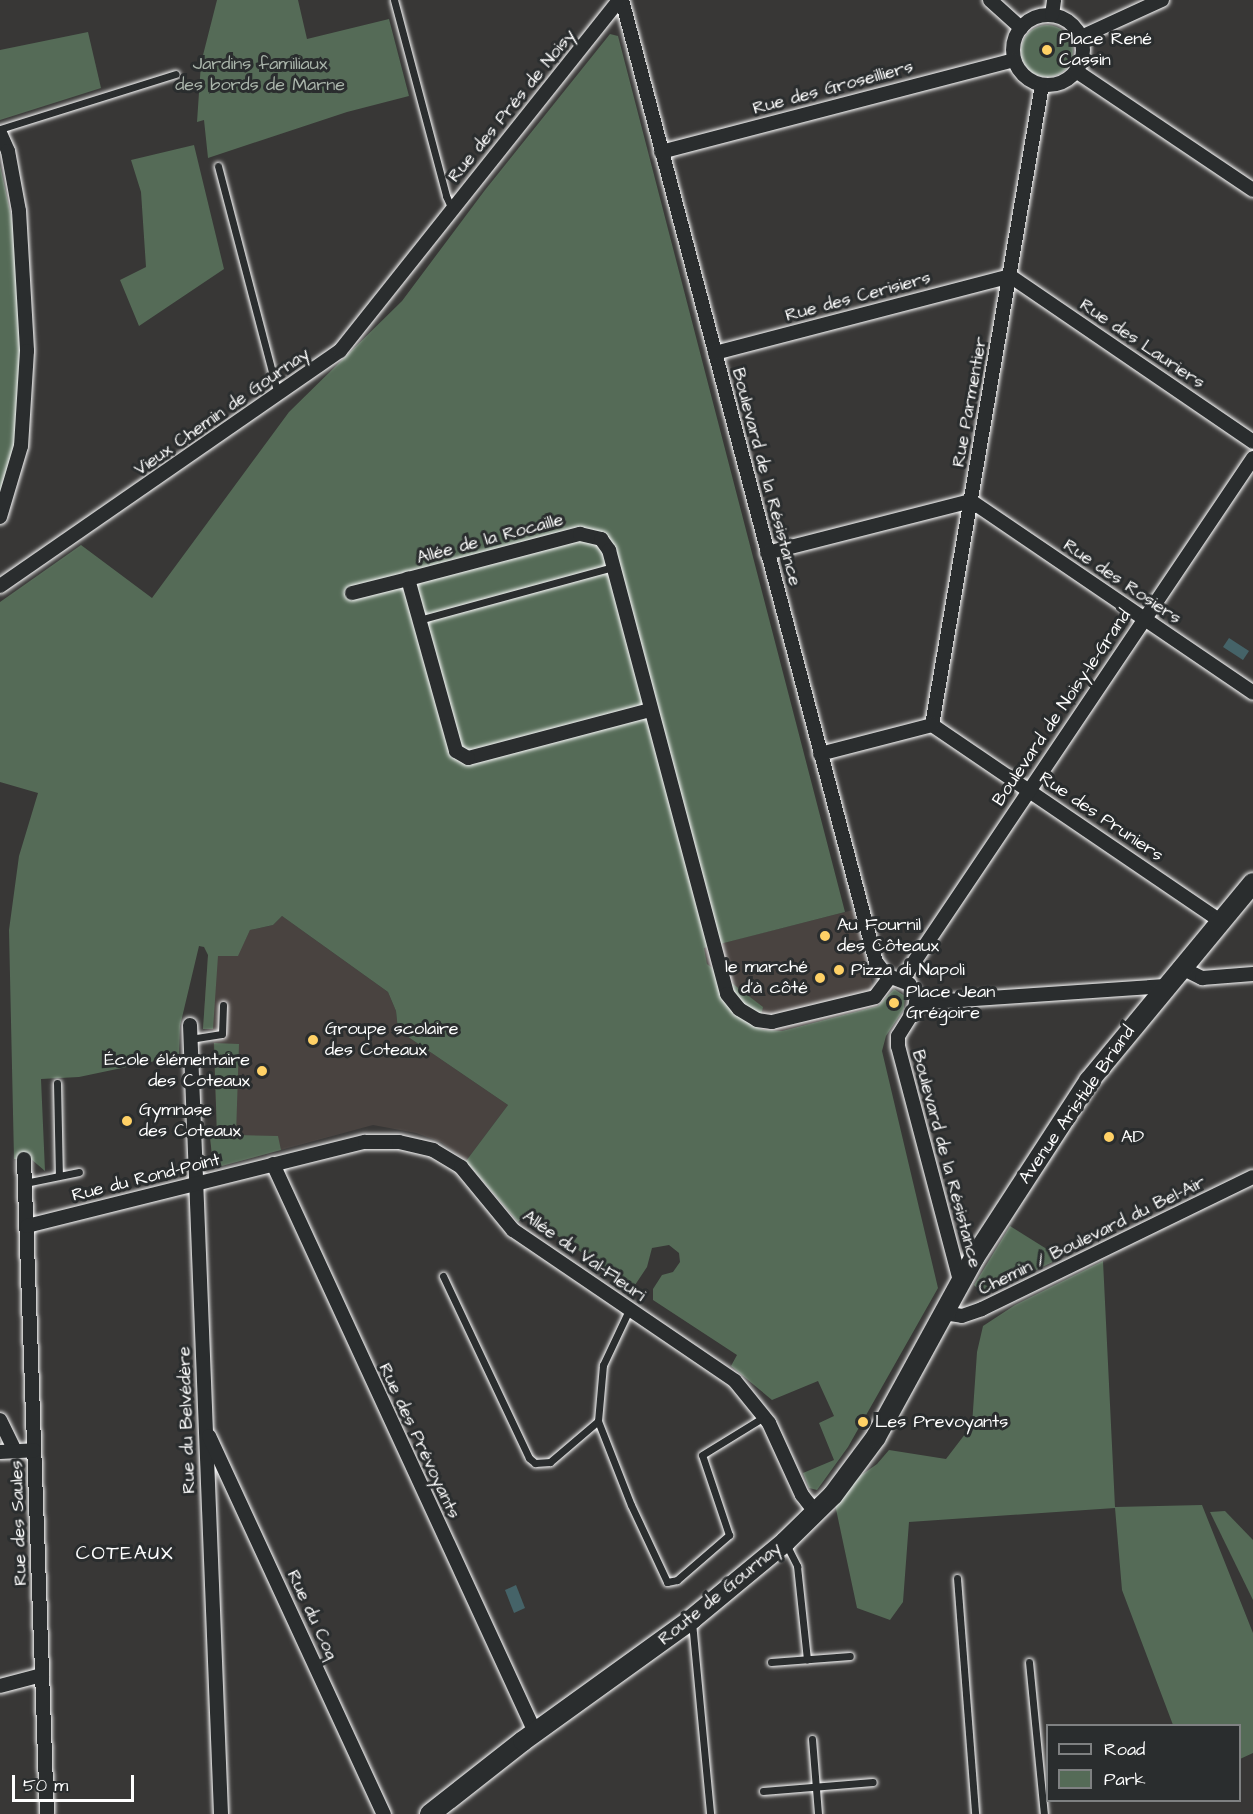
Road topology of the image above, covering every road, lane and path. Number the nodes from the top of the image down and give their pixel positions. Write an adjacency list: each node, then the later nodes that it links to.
1 (394, 0): 17 (lane)
2 (620, 0): 14 (street, Boulevard de la Résistance); 17 (street, Rue des Prés de Noisy)
3 (990, 0): 7 (street)
4 (1054, 0): 6 (street)
5 (1162, 0): 8 (street)
6 (1052, 15): 7 (street); 8 (street)
7 (1021, 28): 9 (street)
8 (1081, 37): 10 (street)
9 (1014, 60): 12 (street); 14 (street, Rue des Groseilliers)
10 (1076, 71): 12 (street); 16 (street)
11 (176, 74): 13 (lane)
12 (1042, 85): 19 (street, Rue Parmentier)
13 (0, 131): 25 (street)
14 (661, 152): 20 (street, Boulevard de la Résistance)
15 (218, 166): 21 (lane)
16 (1253, 190)
17 (452, 209): 18 (street, Rue des Prés de Noisy)
18 (434, 234): 21 (street, Vieux Chemin de Gournay)
19 (1010, 276): 20 (street, Rue des Cerisiers); 22 (street, Rue des Lauriers); 24 (street, Rue Parmentier)
20 (715, 353): 26 (street, Boulevard de la Résistance)
21 (278, 394): 29 (street, Vieux Chemin de Gournay)
22 (1253, 442)
23 (1253, 458): 31 (street, Boulevard de Noisy-le-Grand)
24 (971, 501): 26 (street); 31 (street, Rue des Rosiers); 35 (street, Rue Parmentier)
25 (0, 517)
26 (767, 553): 36 (street, Boulevard de la Résistance)
27 (613, 567): 28 (street, Allée de la Rocaille); 32 (lane); 34 (street, Allée de la Rocaille)
28 (408, 579): 30 (street); 32 (street, Allée de la Rocaille)
29 (0, 586)
30 (352, 593)
31 (1144, 619): 33 (street, Rue des Rosiers); 37 (street, Boulevard de Noisy-le-Grand)
32 (419, 620): 34 (street, Allée de la Rocaille)
33 (1253, 693)
34 (650, 710): 42 (street, Allée de la Rocaille)
35 (932, 726): 36 (street); 37 (street, Rue des Pruniers)
36 (820, 754): 42 (street, Boulevard de la Résistance)
37 (1028, 789): 39 (street, Rue des Pruniers); 42 (street, Boulevard de Noisy-le-Grand)
38 (1253, 883): 39 (street, Avenue Aristide Briand)
39 (1219, 920): 40 (street, Avenue Aristide Briand)
40 (1180, 967): 41 (street); 43 (street, Avenue Aristide Briand)
41 (1253, 974)
42 (896, 979): 44 (street)
43 (1164, 986): 44 (street); 57 (street, Avenue Aristide Briand)
44 (916, 1003): 57 (street, Boulevard de la Résistance)
45 (223, 1005): 46 (lane)
46 (190, 1032): 54 (street, Rue du Belvédère)
47 (57, 1083): 51 (lane)
48 (24, 1159): 53 (street, Rue des Saules)
49 (273, 1164): 54 (street, Rue du Rond-Point); 58 (street, Allée du Val-Fleuri); 77 (street, Rue des Prévoyants)
50 (79, 1172): 51 (lane)
51 (59, 1175): 53 (lane)
52 (1253, 1178): 59 (street, Chemin / Boulevard du Bel-Air)
53 (25, 1183): 55 (street, Rue des Saules)
54 (196, 1184): 55 (street, Rue du Rond-Point); 63 (street, Rue du Belvédère)
55 (27, 1226): 65 (street, Rue des Saules)
56 (443, 1276): 62 (lane)
57 (960, 1281): 59 (street, Avenue Aristide Briand)
58 (629, 1310): 60 (street, Allée du Val-Fleuri); 62 (lane)
59 (944, 1313): 67 (street, Route de Gournay)
60 (764, 1417): 62 (lane); 67 (street, Allée du Val-Fleuri)
61 (0, 1420): 64 (street)
62 (598, 1421)
63 (206, 1432): 83 (street, Rue du Belvédère); 84 (street, Rue du Coq)
64 (14, 1449): 65 (street); 66 (street)
65 (34, 1450): 75 (street, Rue des Saules)
66 (0, 1452)
67 (816, 1513): 68 (street, Route de Gournay)
68 (785, 1542): 70 (street, Route de Gournay); 72 (lane)
69 (957, 1578): 88 (lane)
70 (692, 1619): 77 (street, Route de Gournay); 86 (lane)
71 (850, 1656): 72 (lane)
72 (807, 1659): 73 (lane)
73 (771, 1662)
74 (1029, 1662): 89 (lane)
75 (42, 1675): 76 (street); 82 (street, Rue des Saules)
76 (0, 1686)
77 (535, 1732): 85 (street, Route de Gournay)
78 (812, 1739): 80 (lane)
79 (873, 1782): 80 (lane)
80 (816, 1787): 81 (lane); 87 (lane)
81 (763, 1791)
82 (47, 1814)
83 (221, 1814)
84 (384, 1814)
85 (430, 1814)
86 (710, 1814)
87 (818, 1814)
88 (975, 1814)
89 (1044, 1814)

